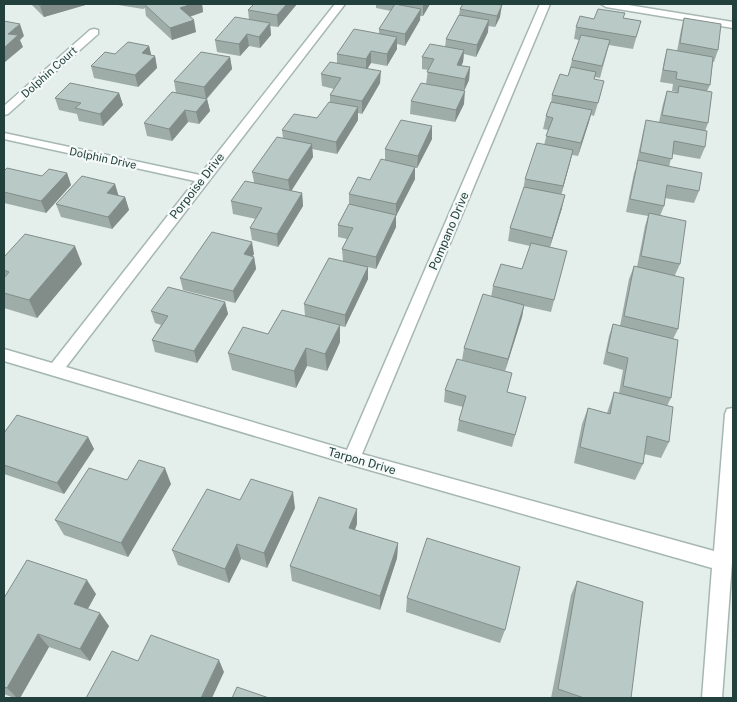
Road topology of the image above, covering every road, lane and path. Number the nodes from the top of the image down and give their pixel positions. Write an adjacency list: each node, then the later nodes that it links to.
1 (340, 4): 8 (street, Porpoise Drive)
2 (545, 4): 12 (street, Pompano Drive)
3 (606, 4): 4 (street)
4 (733, 25)
5 (94, 32): 6 (street, Dolphin Court)
6 (4, 112)
7 (4, 136): 8 (street, Dolphin Drive)
8 (202, 179): 10 (street, Porpoise Drive)
9 (4, 355): 10 (street, Tarpon Drive)
10 (56, 369): 12 (street, Tarpon Drive)
11 (733, 414): 13 (street)
12 (352, 458): 13 (street, Tarpon Drive)
13 (722, 562): 14 (street)
14 (712, 698)

